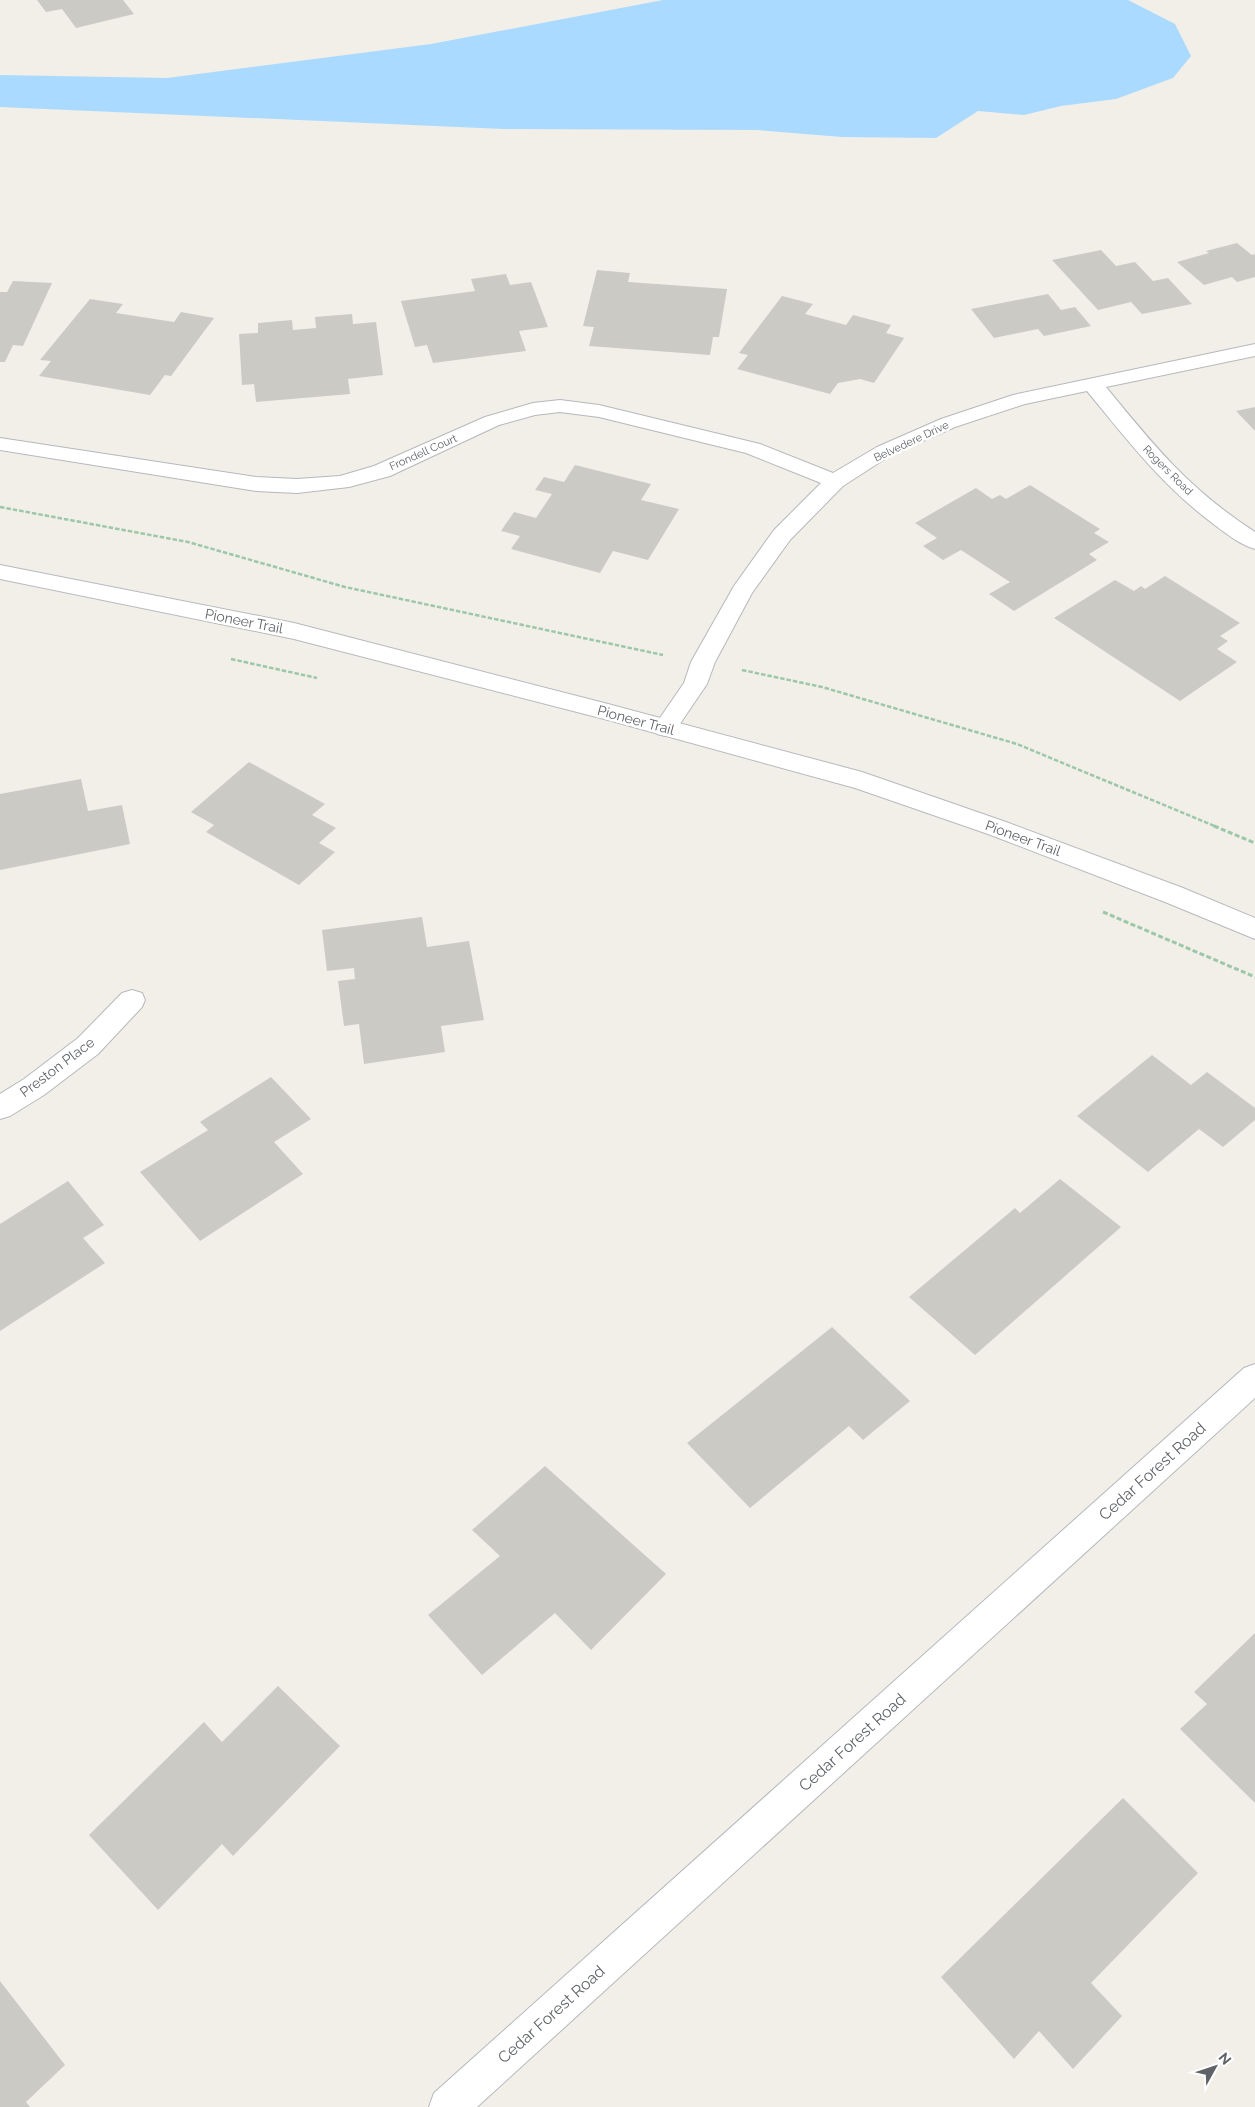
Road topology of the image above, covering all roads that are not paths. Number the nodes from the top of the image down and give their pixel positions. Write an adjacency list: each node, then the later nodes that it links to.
1 (1255, 350): 2 (street, Belvedere Drive)
2 (1093, 385): 4 (street, Belvedere Drive); 5 (street, Rogers Road)
3 (0, 444): 4 (street, Frondell Court)
4 (835, 481): 7 (street, Belvedere Drive)
5 (1255, 542)
6 (0, 572): 7 (street, Pioneer Trail)
7 (666, 728): 8 (street, Pioneer Trail)
8 (1255, 929)
9 (132, 1000): 10 (street, Preston Place)
10 (0, 1108)
11 (1255, 1378): 12 (street, Cedar Forest Road)
12 (448, 2107)

